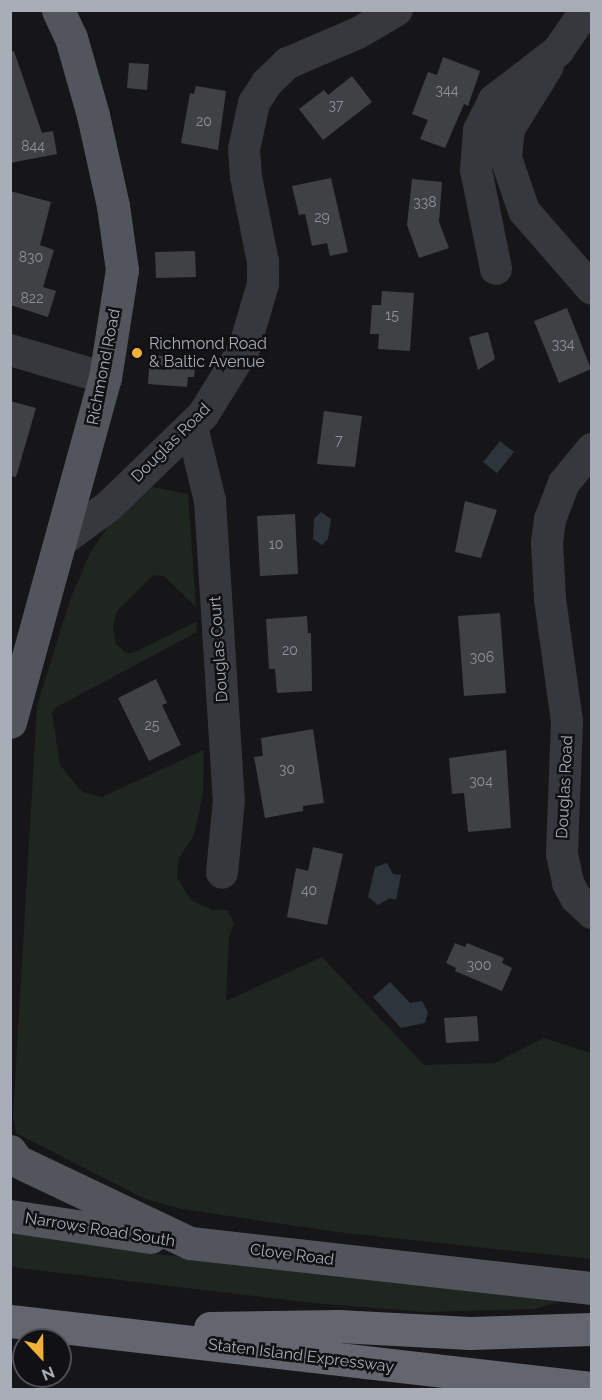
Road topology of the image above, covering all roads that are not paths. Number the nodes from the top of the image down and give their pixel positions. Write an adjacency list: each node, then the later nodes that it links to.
1 (58, 10): 8 (main road, Richmond Road)
2 (397, 10): 9 (street, Douglas Road)
3 (586, 10): 4 (street)
4 (558, 51): 5 (street); 6 (street)
5 (496, 269)
6 (591, 290)
7 (10, 350): 8 (street)
8 (105, 378): 11 (main road, Richmond Road)
9 (192, 427): 11 (street, Douglas Road); 13 (street, Douglas Court)
10 (591, 450): 14 (street, Douglas Road)
11 (60, 542): 12 (main road, Richmond Road)
12 (10, 722)
13 (222, 873)
14 (591, 914)
15 (13, 1157): 17 (main road, Clove Road)
16 (10, 1216): 17 (main road, Narrows Road South)
17 (190, 1243): 18 (main road, Clove Road)
18 (591, 1288)
19 (10, 1321): 20 (highway, Staten Island Expressway)
20 (76, 1329): 21 (highway); 22 (highway, Staten Island Expressway)
21 (591, 1329)
22 (591, 1388)

